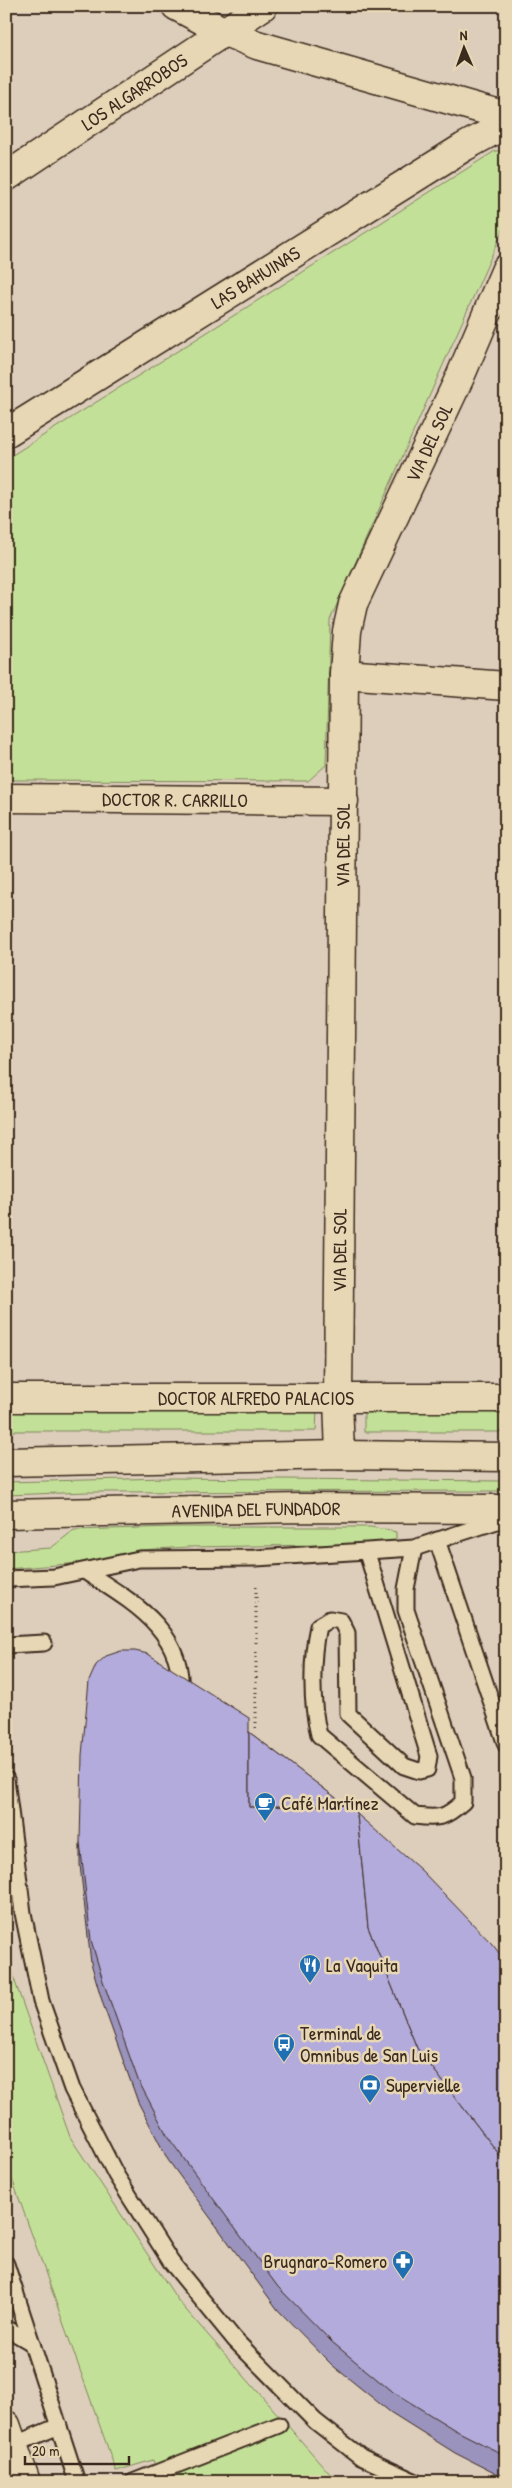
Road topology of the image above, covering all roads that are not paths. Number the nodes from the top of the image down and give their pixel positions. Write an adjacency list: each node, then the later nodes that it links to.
1 (176, 6): 3 (street)
2 (263, 6): 3 (street, LOS ALGARROBOS)
3 (223, 31): 4 (street); 6 (street, LOS ALGARROBOS)
4 (506, 116)
5 (506, 124): 8 (street, LAS BAHUINAS)
6 (6, 178)
7 (506, 269): 9 (street, VIA DEL SOL)
8 (6, 433)
9 (344, 674): 10 (street); 12 (street, VIA DEL SOL)
10 (506, 686)
11 (6, 798): 12 (street, DOCTOR R. CARRILLO)
12 (344, 801): 15 (street, VIA DEL SOL)
13 (6, 1398): 15 (street, DOCTOR ALFREDO PALACIOS)
14 (506, 1398): 15 (street, DOCTOR ALFREDO PALACIOS)
15 (338, 1399): 16 (street, VIA DEL SOL)
16 (340, 1455): 17 (street); 18 (street)
17 (506, 1457)
18 (6, 1462)
19 (506, 1509): 20 (street, AVENIDA DEL FUNDADOR)
20 (6, 1514)
21 (506, 1518): 22 (lane)
22 (437, 1540): 23 (lane); 30 (lane)
23 (414, 1548): 24 (lane); 24 (lane)
24 (366, 1553): 25 (lane)
25 (86, 1572): 26 (lane); 29 (lane)
26 (6, 1579)
27 (44, 1643): 28 (lane)
28 (6, 1645)
29 (180, 1697)
30 (506, 1745)
31 (6, 1779): 41 (lane)
32 (6, 2264): 34 (lane)
33 (6, 2328): 34 (lane)
34 (32, 2343): 36 (lane)
35 (279, 2425): 40 (lane)
36 (59, 2426): 37 (lane); 39 (lane)
37 (10, 2435): 38 (street)
38 (26, 2482)
39 (77, 2482)
40 (133, 2482)
41 (416, 2482)

